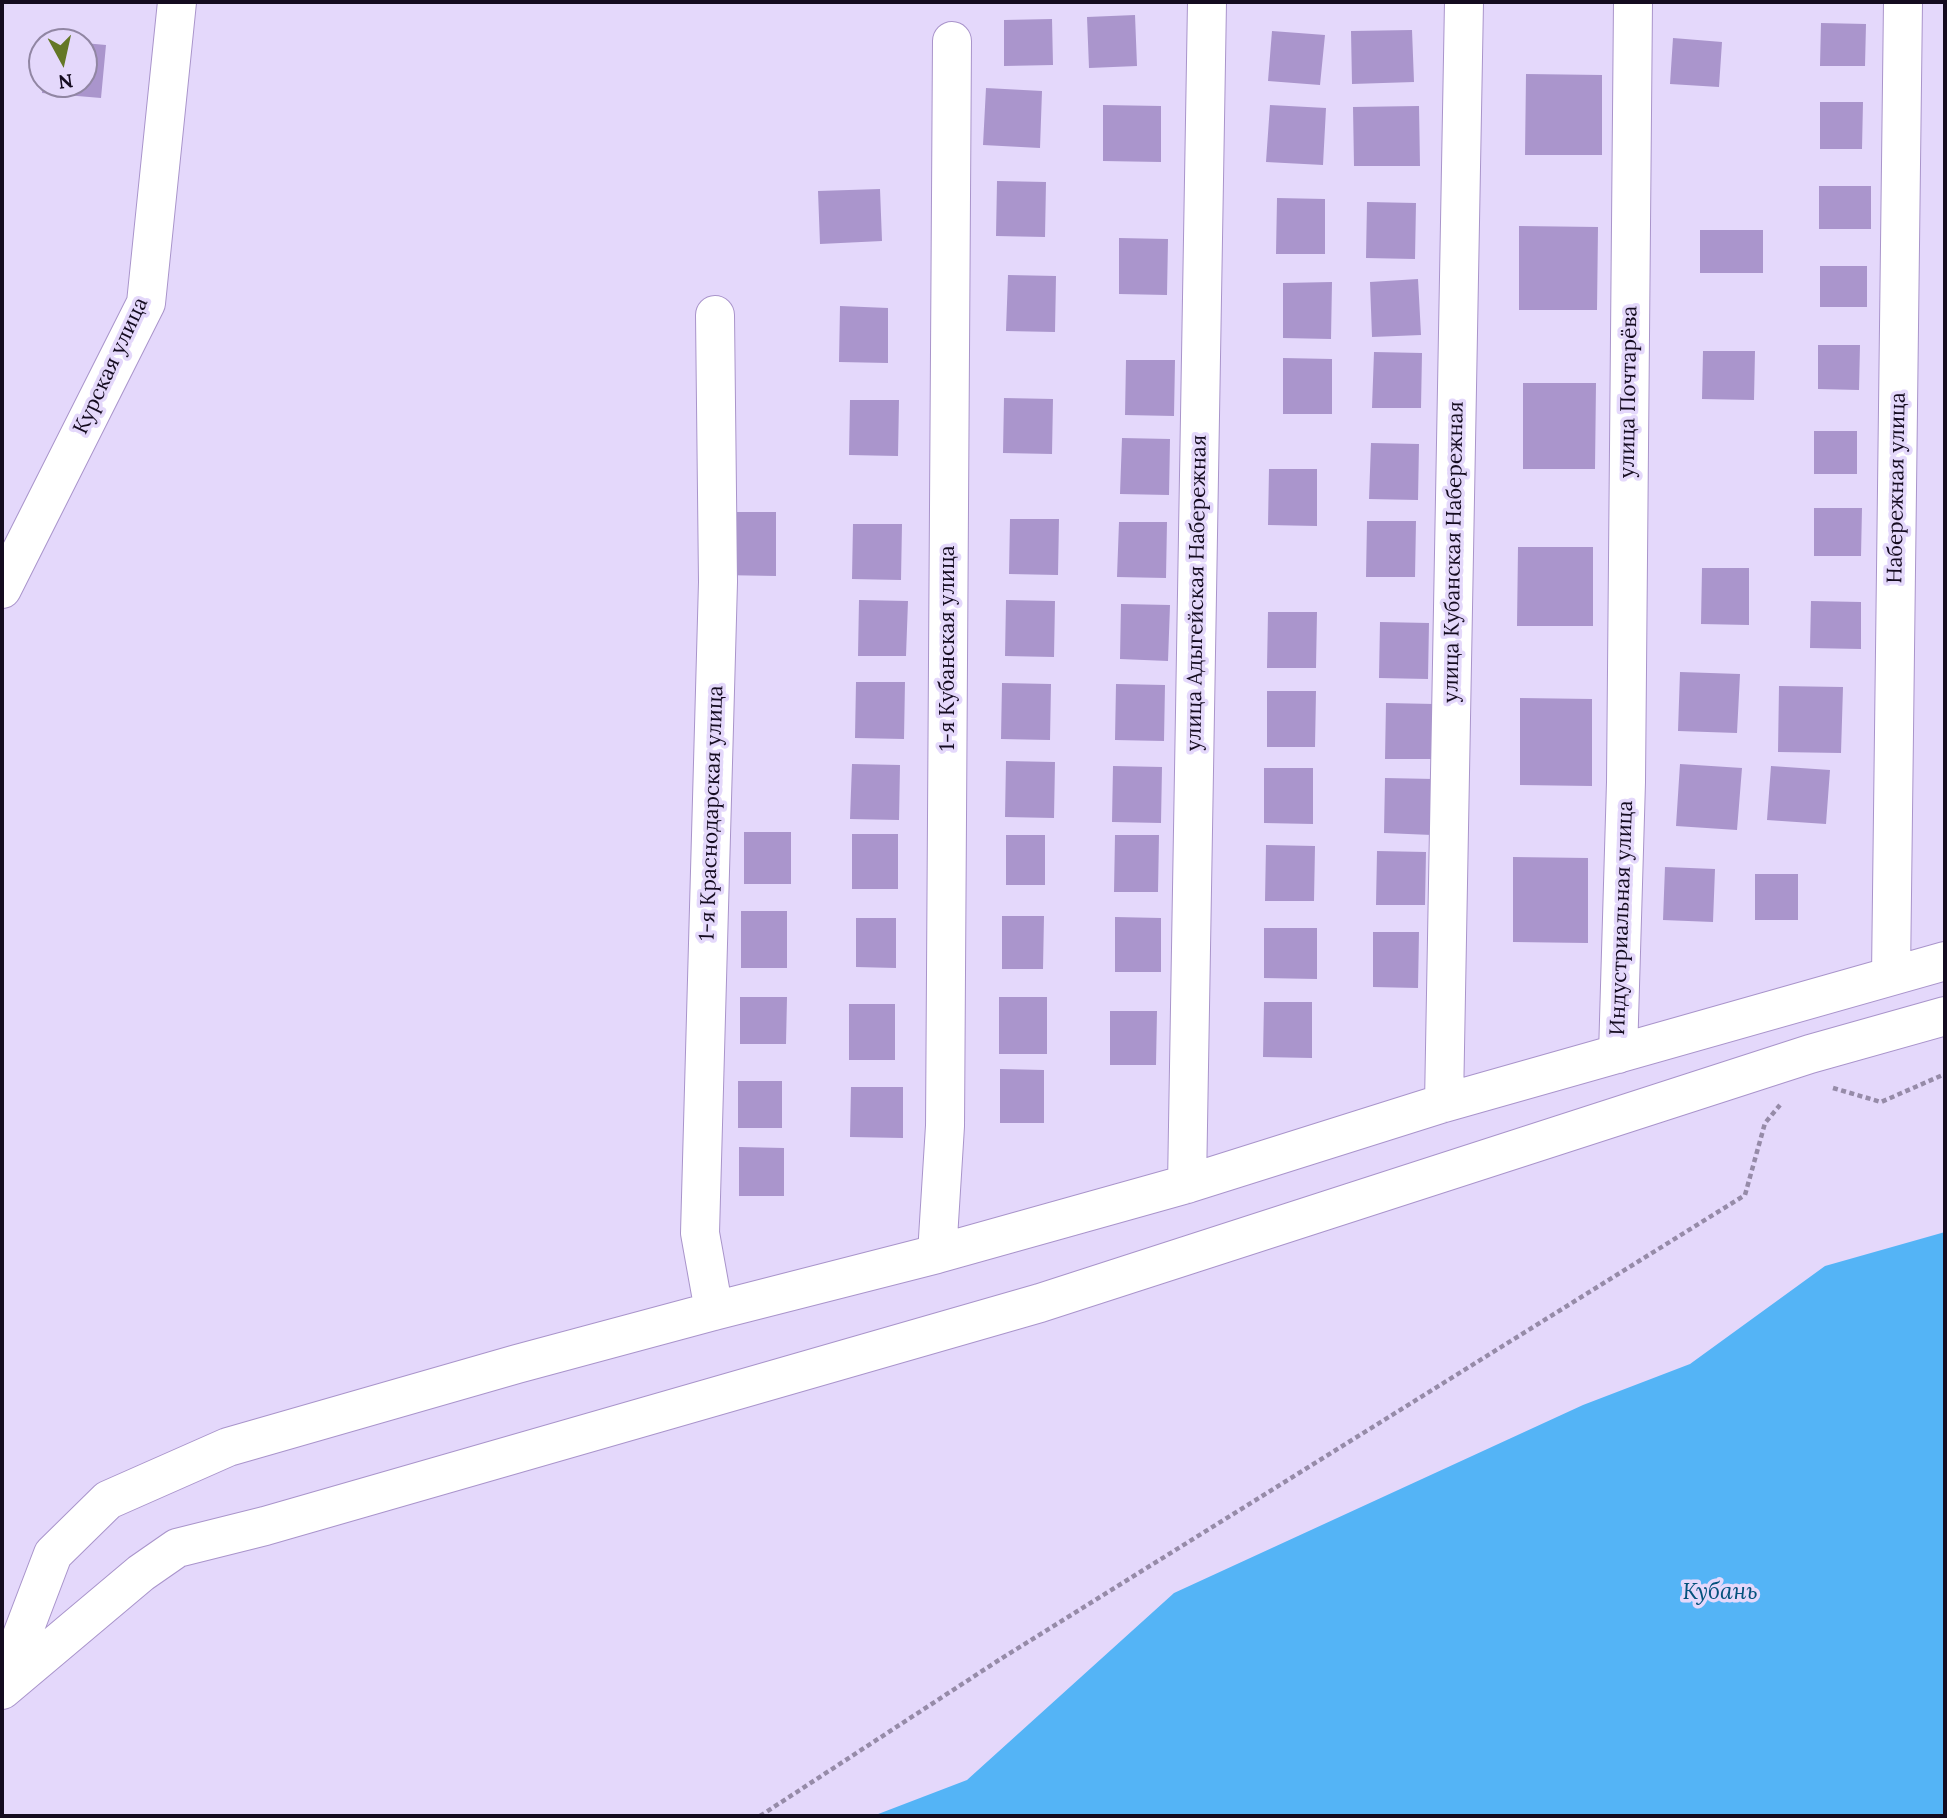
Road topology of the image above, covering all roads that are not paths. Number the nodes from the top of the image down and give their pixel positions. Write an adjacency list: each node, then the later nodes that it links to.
1 (177, 2): 8 (street, Курская улица)
2 (1207, 2): 15 (street, улица Адыгейская Набережная)
3 (1464, 2): 14 (street, улица Кубанская Набережная)
4 (1633, 2): 9 (street, улица Почтарёва)
5 (1903, 2): 11 (street, Набережная улица)
6 (952, 41): 16 (street, 1-я Кубанская улица)
7 (715, 315): 17 (street, 1-я Краснодарская улица)
8 (2, 589)
9 (1626, 782): 13 (street, Индустриальная улица)
10 (1945, 961): 11 (street)
11 (1891, 975): 13 (street)
12 (1945, 1016): 18 (street)
13 (1618, 1054): 14 (street)
14 (1444, 1103): 15 (street)
15 (1187, 1184): 16 (street)
16 (937, 1254): 17 (street)
17 (714, 1311): 18 (street)
18 (2, 1689)

